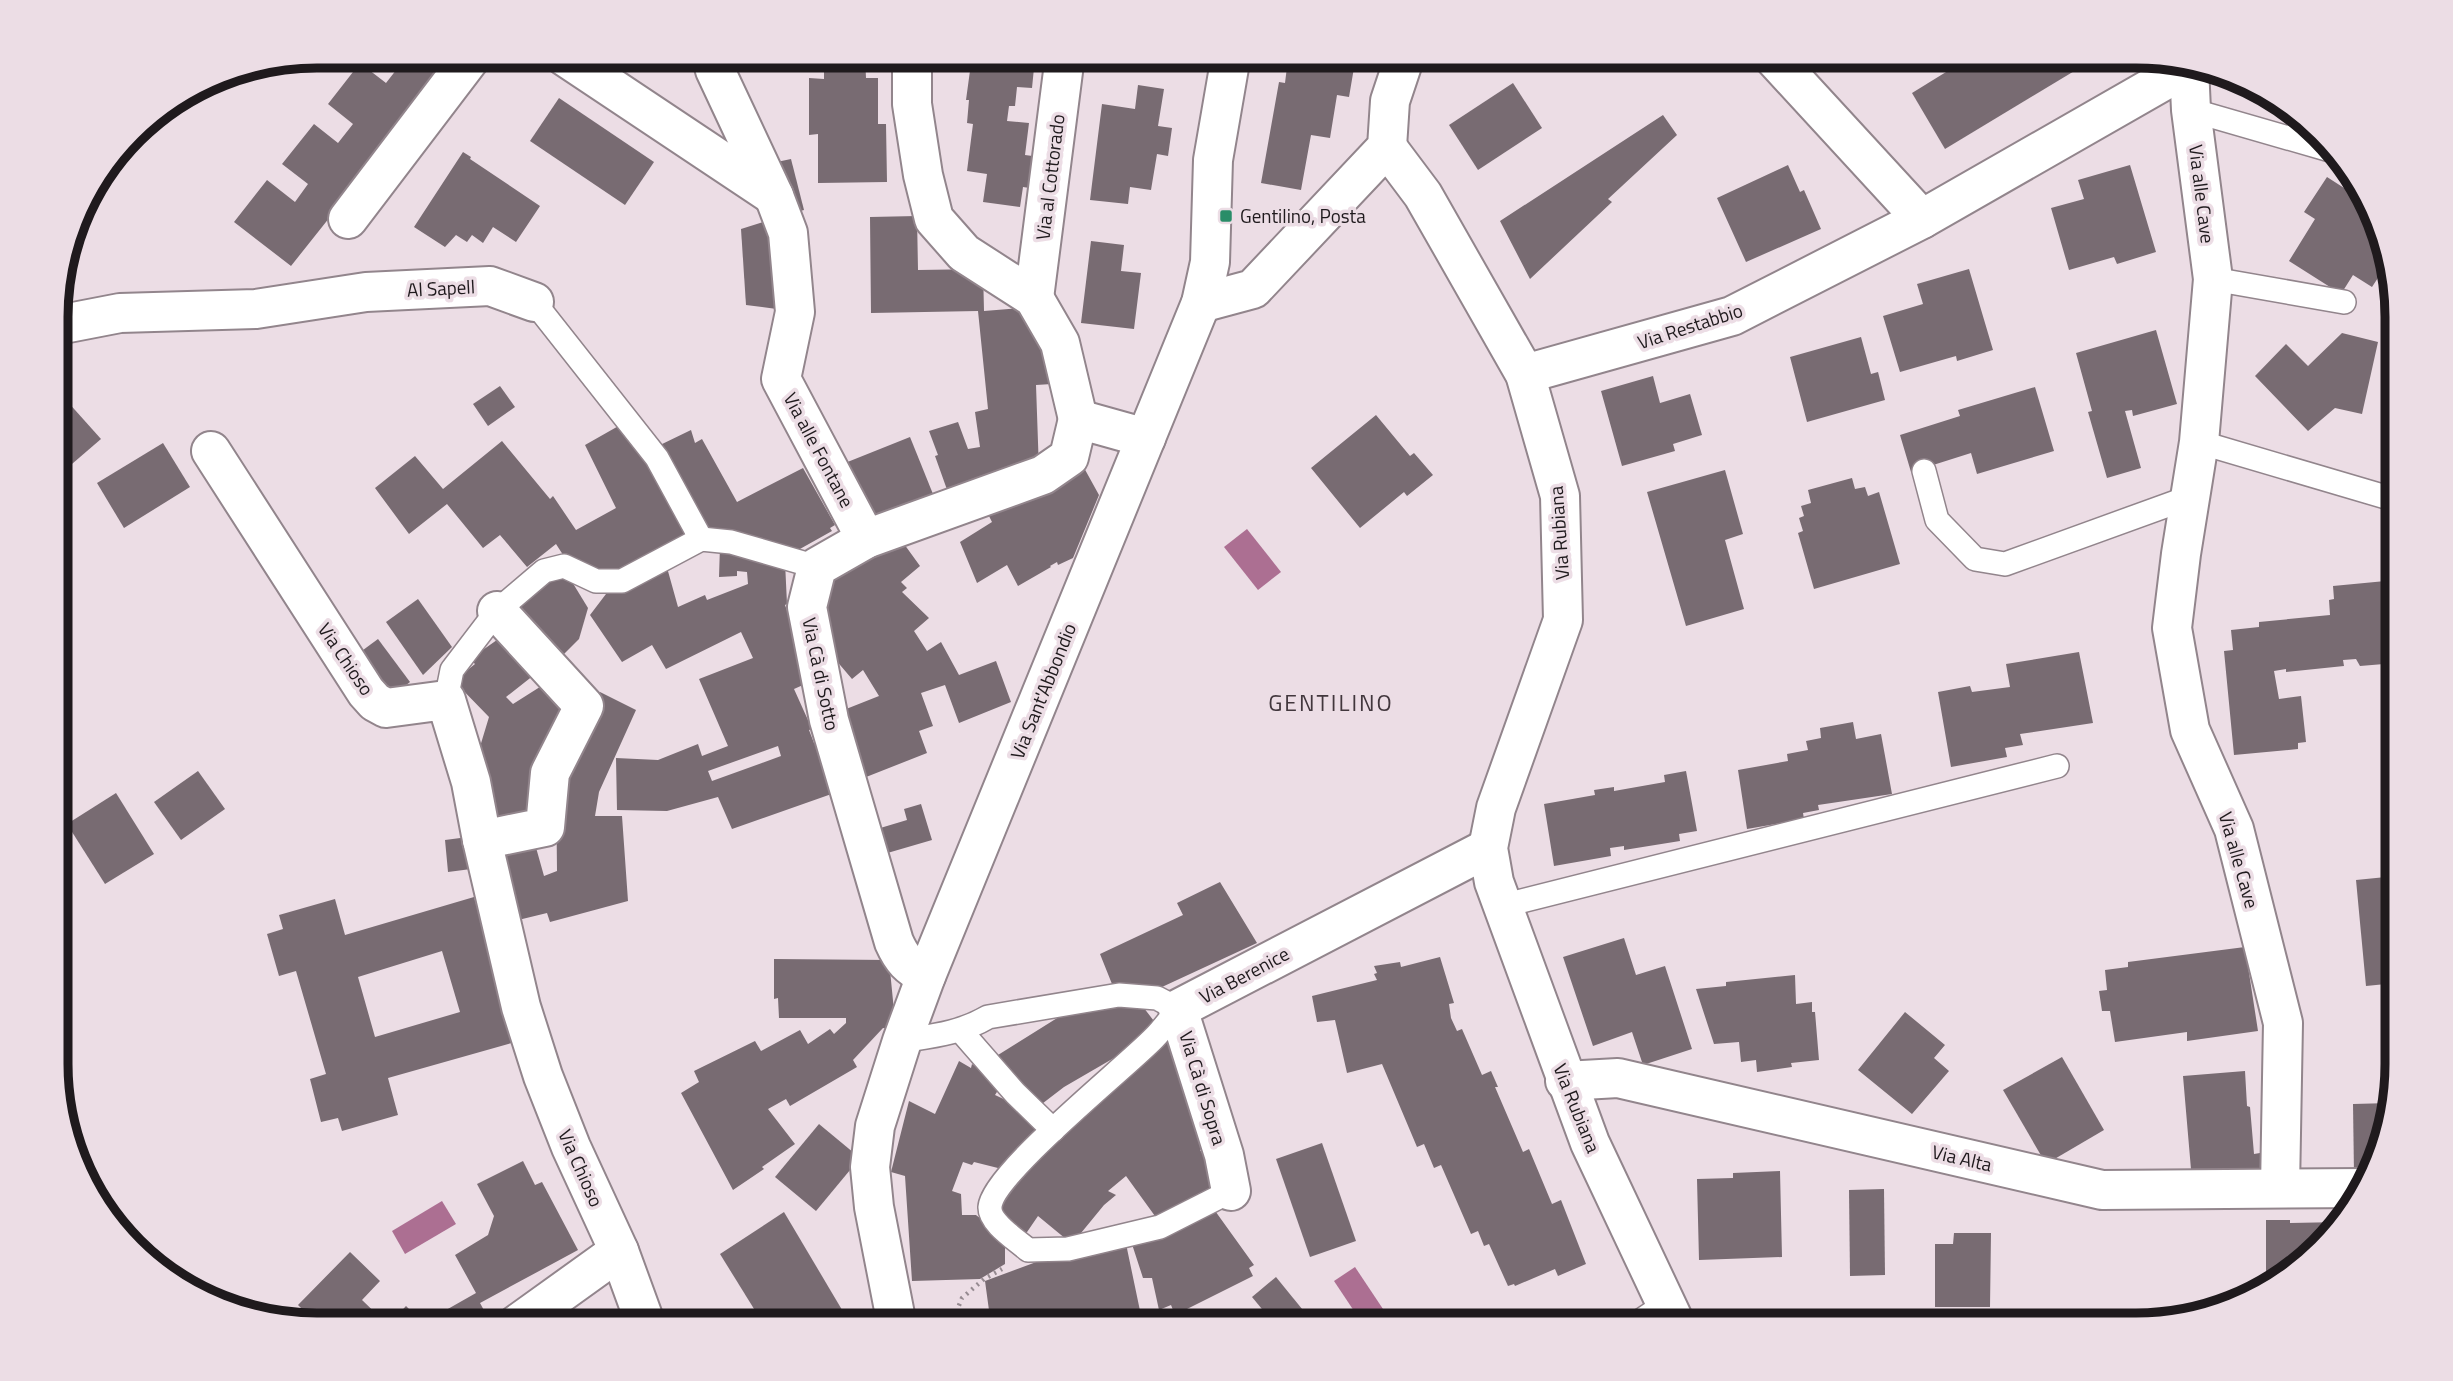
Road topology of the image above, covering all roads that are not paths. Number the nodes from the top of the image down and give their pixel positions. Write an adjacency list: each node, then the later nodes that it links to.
1 (463, 68): 15 (street)
2 (583, 68): 14 (street)
3 (714, 68): 14 (street, Via alle Fontane)
4 (912, 68): 18 (street)
5 (1063, 68): 18 (street, Via al Cottorado)
6 (1229, 68): 21 (street, Via Sant'Abbondio)
7 (1401, 68): 13 (street)
8 (1783, 68): 16 (street)
9 (2180, 72): 16 (street, Via Restabbio)
10 (2191, 75): 11 (street, Via alle Cave)
11 (2191, 110): 12 (lane, Via alle Cave); 17 (street, Via alle Cave)
12 (2317, 146)
13 (1387, 147): 21 (street); 23 (street, Via Rubiana)
14 (774, 196): 32 (street, Via alle Fontane)
15 (348, 219)
16 (1922, 219): 23 (street, Via Restabbio)
17 (2213, 279): 20 (lane); 26 (street, Via alle Cave)
18 (1034, 298): 24 (street)
19 (534, 302): 22 (street, Al Sapell); 31 (lane, Al Sapell)
20 (2344, 302)
21 (1201, 303): 25 (street, Via Sant'Abbondio)
22 (68, 323)
23 (1525, 374): 38 (street, Via Rubiana)
24 (1078, 419): 25 (street); 32 (street)
25 (1146, 438): 40 (street, Via Sant'Abbondio)
26 (2199, 442): 29 (street, Via alle Cave); 30 (lane)
27 (211, 451): 35 (street, Via Chioso)
28 (1924, 471): 29 (lane)
29 (2190, 497): 46 (street, Via alle Cave)
30 (2384, 497)
31 (701, 539): 33 (lane); 34 (lane)
32 (866, 539): 33 (street)
33 (817, 567): 40 (street, Via Cà di Sotto)
34 (497, 611): 35 (lane); 37 (street)
35 (446, 700): 37 (street, Via Chioso)
36 (2057, 766): 39 (lane)
37 (482, 840): 49 (street, Via Chioso)
38 (1488, 848): 39 (street, Via Rubiana); 41 (street, Via Berenice)
39 (1502, 906): 44 (street, Via Rubiana)
40 (926, 976): 43 (street, Via Sant'Abbondio)
41 (1178, 1009): 42 (lane, Via Berenice); 45 (lane, Via Cà di Sopra); 48 (street, Via Cà di Sopra)
42 (960, 1030): 43 (lane, Via Berenice); 45 (lane)
43 (902, 1041): 52 (street, Via Sant'Abbondio)
44 (1565, 1081): 46 (street, Via Alta); 53 (street, Via Rubiana)
45 (1053, 1130): 48 (lane, Via Cà di Sopra)
46 (2280, 1188): 47 (street, Via Alta)
47 (2351, 1188)
48 (1231, 1191)
49 (619, 1251): 50 (street); 51 (street, Via Chioso)
50 (533, 1313)
51 (642, 1313)
52 (895, 1313)
53 (1671, 1313)

